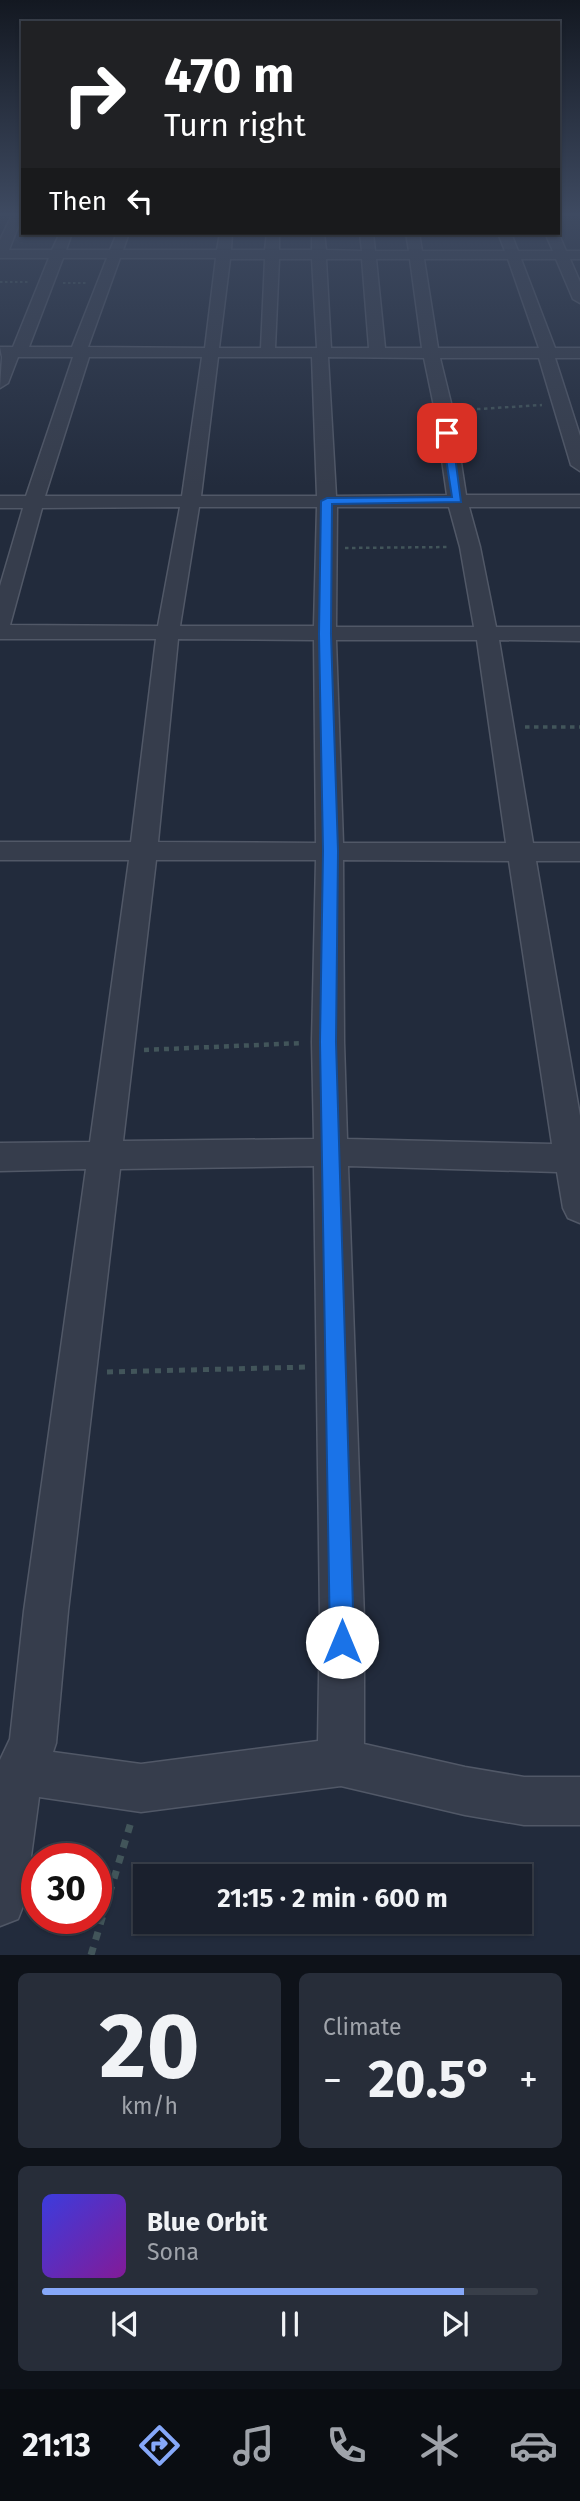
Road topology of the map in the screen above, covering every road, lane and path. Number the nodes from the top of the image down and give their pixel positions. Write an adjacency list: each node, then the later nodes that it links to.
1 (31, 304): 12 (street)
2 (98, 304): 13 (street)
3 (217, 304): 14 (street)
4 (270, 304): 9 (street)
5 (320, 304): 15 (street)
6 (373, 304): 10 (street)
7 (425, 304): 16 (street)
8 (530, 304): 17 (street)
9 (268, 347): 14 (street); 15 (street)
10 (377, 348): 15 (street); 16 (street)
11 (580, 348): 17 (street)
12 (8, 349): 13 (street); 19 (street)
13 (81, 350): 14 (street); 28 (street)
14 (212, 350): 15 (street); 23 (street)
15 (322, 350): 16 (street); 25 (street)
16 (431, 351): 17 (street); 21 (street)
17 (546, 351): 18 (street); 20 (street)
18 (580, 353)
19 (0, 383)
20 (560, 404): 21 (path); 22 (street)
21 (444, 411): 24 (street)
22 (580, 465)
23 (191, 500): 25 (street); 28 (street); 33 (street)
24 (457, 500): 25 (street); 26 (street); 29 (street)
25 (327, 501): 30 (street)
26 (580, 501)
27 (0, 502): 28 (street)
28 (34, 502): 31 (street)
29 (470, 547): 30 (path); 36 (street)
30 (326, 548): 34 (street)
31 (0, 624)
32 (0, 632): 33 (street)
33 (168, 633): 34 (street); 41 (street)
34 (325, 634): 36 (street); 42 (street)
35 (580, 634): 36 (street)
36 (487, 635): 38 (street)
37 (580, 727): 38 (path)
38 (501, 728): 43 (street)
39 (0, 851): 41 (street)
40 (580, 852): 43 (street)
41 (143, 858): 42 (street); 44 (street); 47 (street)
42 (330, 859): 43 (street); 46 (street)
43 (522, 860): 45 (street); 51 (street)
44 (0, 866)
45 (580, 868)
46 (328, 1042): 47 (path); 48 (street)
47 (117, 1051): 49 (street)
48 (330, 1152): 49 (street); 51 (street); 53 (street)
49 (105, 1155): 50 (street); 54 (street)
50 (0, 1157)
51 (576, 1159): 52 (street)
52 (580, 1208)
53 (334, 1366): 54 (path); 55 (street)
54 (75, 1373): 56 (street)
55 (341, 1762): 57 (street); 58 (street)
56 (19, 1770): 57 (street); 59 (street)
57 (141, 1788): 60 (path)
58 (580, 1801)
59 (0, 1901)
60 (91, 1955)

